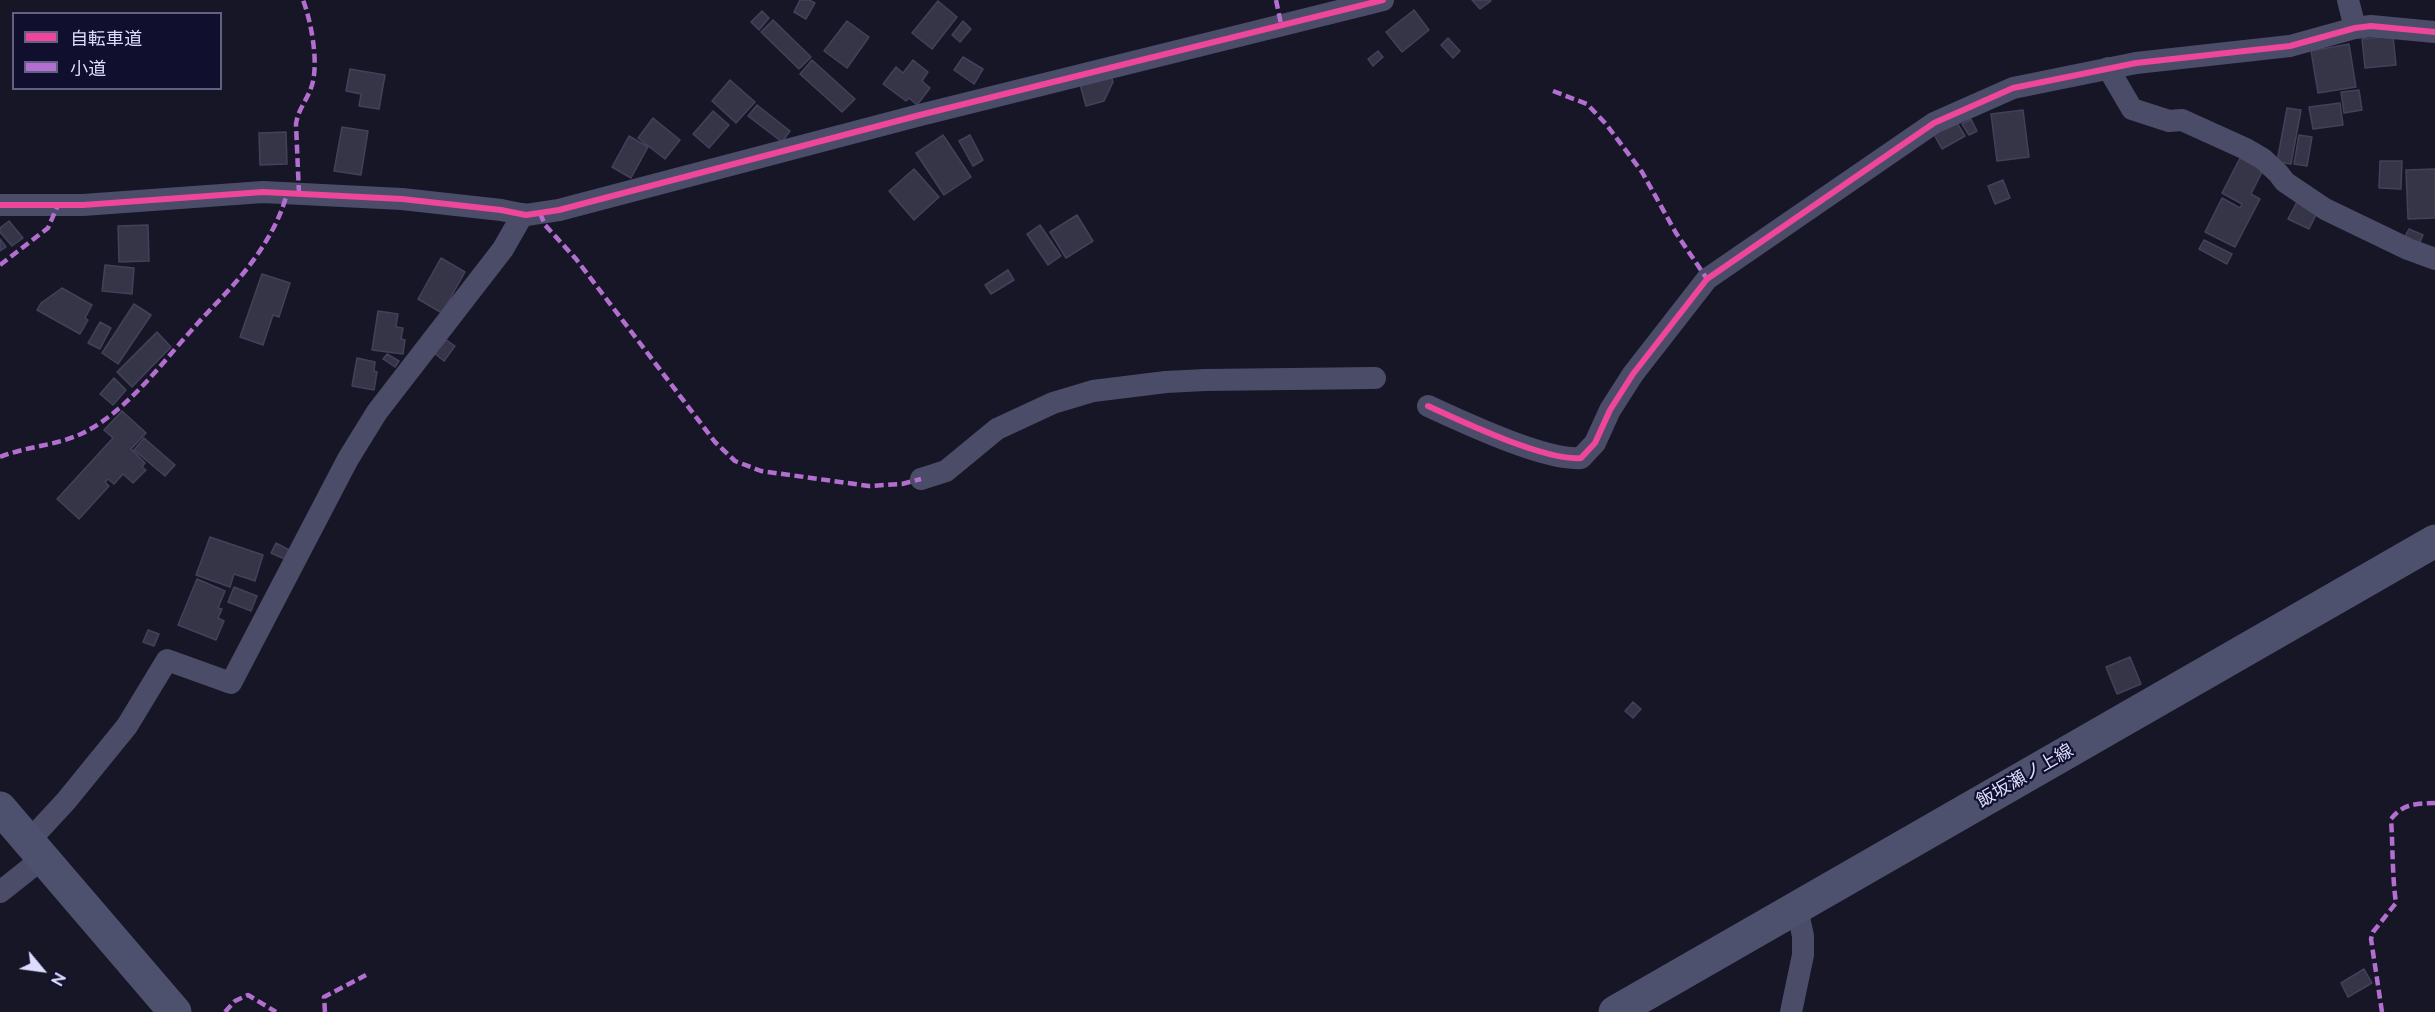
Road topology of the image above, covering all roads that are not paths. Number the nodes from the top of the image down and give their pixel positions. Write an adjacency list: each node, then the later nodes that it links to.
1 (1383, 0): 7 (street)
2 (2348, 0): 3 (street)
3 (2355, 28): 4 (street); 5 (street)
4 (2435, 32)
5 (2108, 68): 8 (street); 10 (street)
6 (0, 205): 7 (street)
7 (523, 214): 14 (street)
8 (2435, 259)
9 (1375, 378): 11 (street)
10 (1428, 406)
11 (921, 478)
12 (2435, 541): 16 (main road, 飯坂瀬ノ上線)
13 (0, 808): 14 (main road)
14 (36, 850): 15 (street); 17 (main road)
15 (0, 892)
16 (1797, 908): 18 (main road, 飯坂瀬ノ上線); 19 (street)
17 (175, 1012)
18 (1615, 1012)
19 (1791, 1012)

